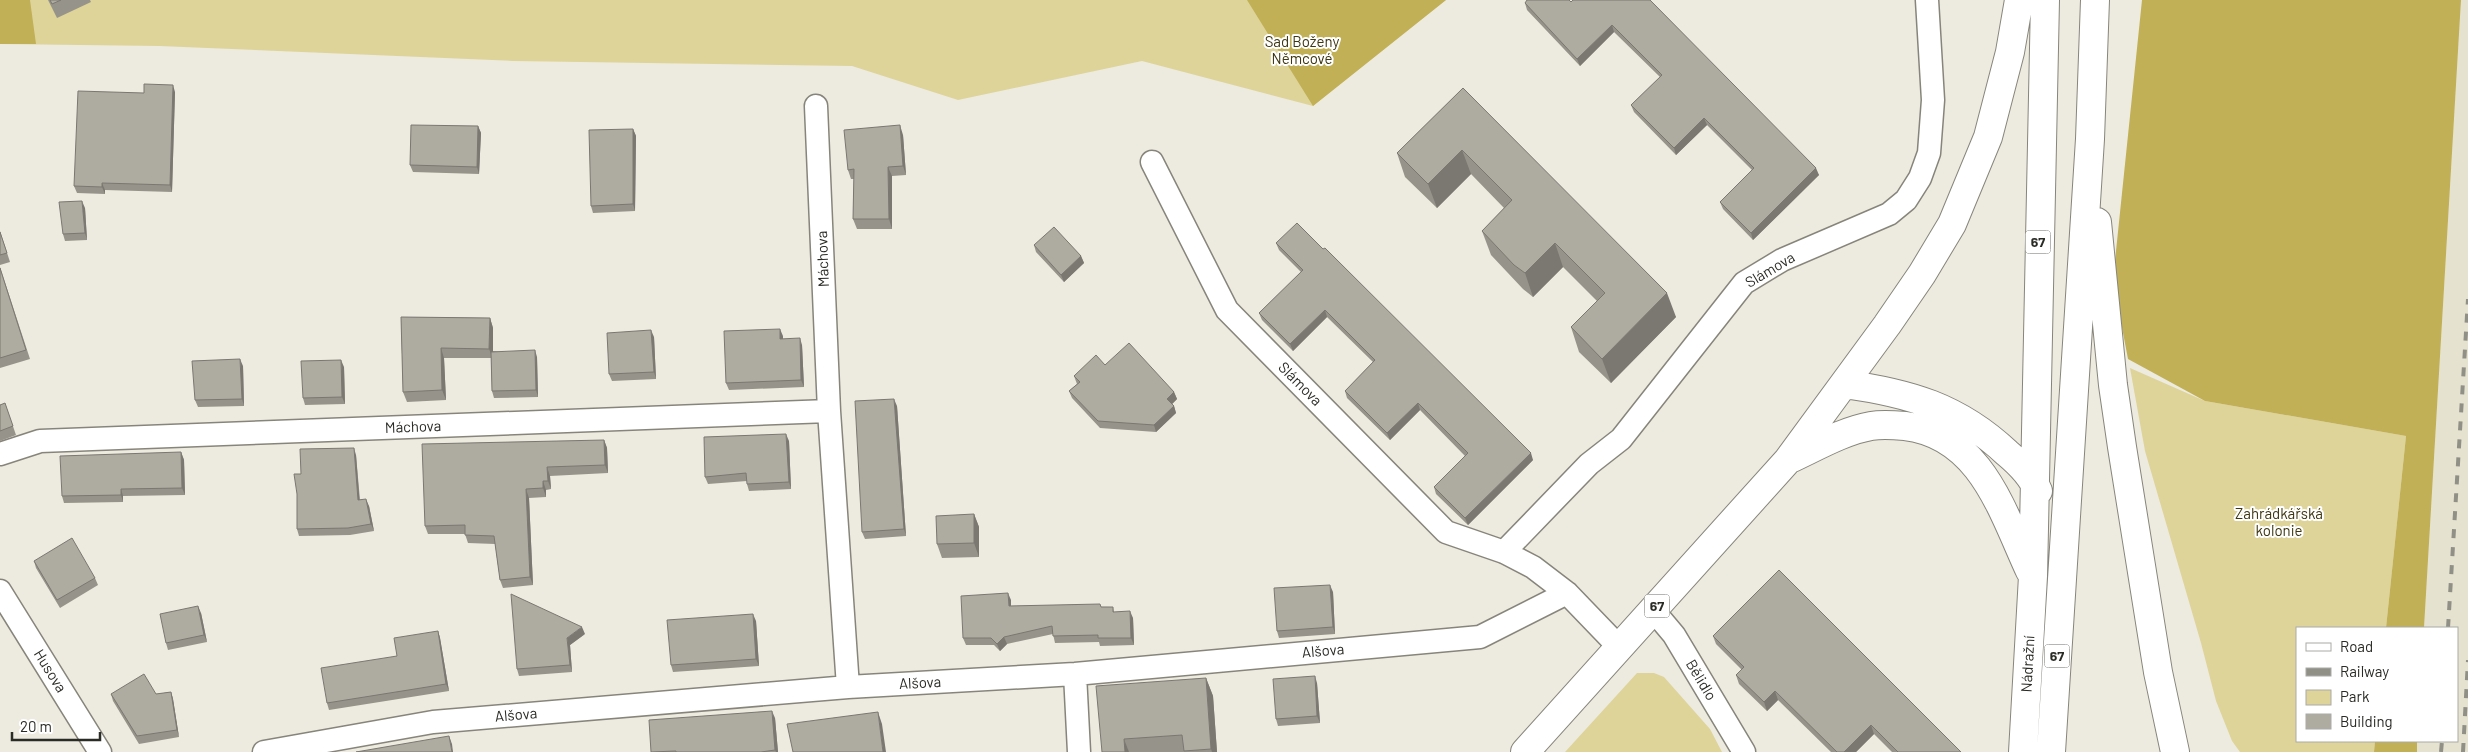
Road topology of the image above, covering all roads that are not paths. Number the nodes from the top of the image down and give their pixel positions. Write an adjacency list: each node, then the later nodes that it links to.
1 (1927, 0): 13 (street, Slámova)
2 (2019, 0): 8 (main road)
3 (2045, 0): 12 (main road, 67)
4 (2095, 0): 6 (main road, 67)
5 (816, 106): 9 (street, Máchova)
6 (2090, 139): 14 (main road, 67); 29 (main road)
7 (1152, 162): 13 (street, Slámova)
8 (1844, 384): 11 (main road); 12 (main road)
9 (829, 411): 10 (street, Máchova); 21 (street, Máchova)
10 (0, 454)
11 (1788, 460): 15 (main road, 67); 18 (main road, 67)
12 (2035, 483): 14 (main road); 15 (main road, 67)
13 (1504, 552): 17 (street, Slámova)
14 (2063, 561): 28 (main road, 67)
15 (2033, 576): 27 (main road, Nádražní / 67)
16 (0, 591): 22 (street, Husova)
17 (1566, 593): 19 (street, Slámova); 20 (street, Alšova)
18 (1653, 610): 19 (main road, 67); 26 (street, Bělidlo)
19 (1619, 647): 25 (main road, 67)
20 (1075, 674): 21 (street, Alšova); 24 (street)
21 (848, 688): 23 (street, Alšova)
22 (100, 752)
23 (264, 752)
24 (1079, 752)
25 (1525, 752)
26 (1744, 752)
27 (2023, 752)
28 (2051, 752)
29 (2175, 752)

